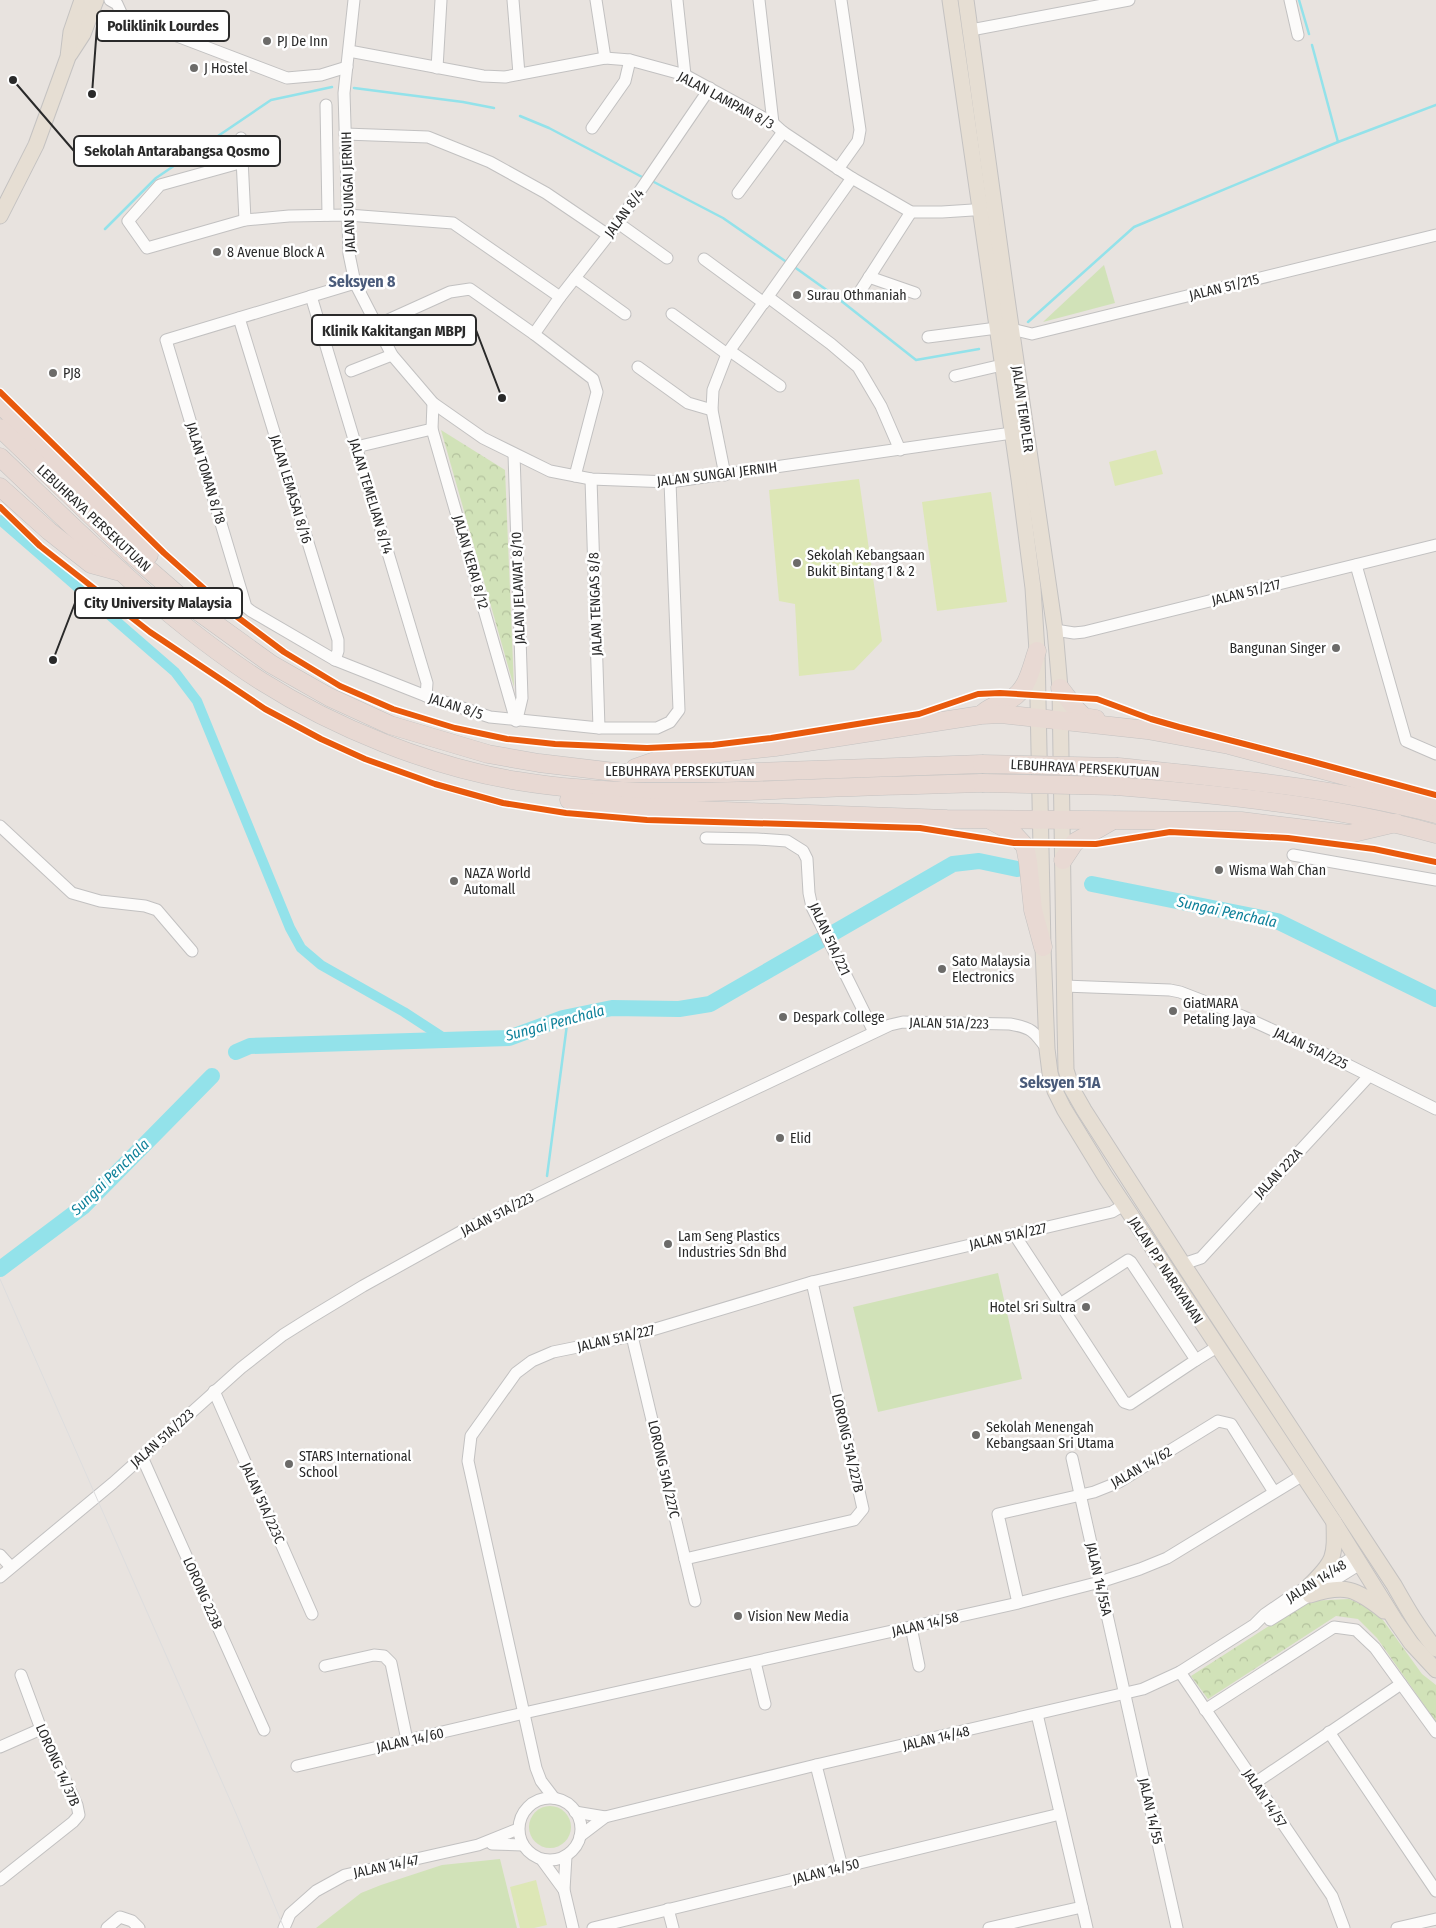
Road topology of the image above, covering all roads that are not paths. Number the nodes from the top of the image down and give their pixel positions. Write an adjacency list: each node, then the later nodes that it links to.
1 (82, 0): 18 (main road)
2 (96, 0): 18 (main road)
3 (110, 0): 21 (street)
4 (354, 0): 17 (street, JALAN SUNGAI JERNIH)
5 (440, 0): 22 (street)
6 (513, 0): 23 (street)
7 (596, 0): 19 (street)
8 (677, 0): 24 (street)
9 (758, 0): 27 (street)
10 (841, 0): 33 (street)
11 (950, 0): 36 (main road, JALAN TEMPLER)
12 (966, 0): 15 (main road, JALAN TEMPLER)
13 (1129, 0): 15 (street)
14 (1290, 0): 16 (street)
15 (971, 30): 36 (main road, JALAN TEMPLER)
16 (1298, 35)
17 (348, 51): 21 (street, JALAN SUNGAI JERNIH); 22 (street, JALAN LAMPAM 8/3)
18 (68, 57): 40 (main road)
19 (605, 58): 20 (street, JALAN LAMPAM 8/3); 23 (street, JALAN LAMPAM 8/3)
20 (630, 60): 24 (street, JALAN LAMPAM 8/3); 28 (street)
21 (347, 67): 30 (street, JALAN SUNGAI JERNIH)
22 (437, 68): 23 (street, JALAN LAMPAM 8/3)
23 (519, 74)
24 (685, 75): 25 (street, JALAN LAMPAM 8/3)
25 (710, 88): 27 (street, JALAN LAMPAM 8/3); 42 (street, JALAN 8/4)
26 (326, 105): 38 (street)
27 (773, 123): 29 (street, JALAN LAMPAM 8/3)
28 (592, 128)
29 (783, 132): 33 (street, JALAN LAMPAM 8/3); 35 (street)
30 (346, 134): 39 (street, JALAN SUNGAI JERNIH); 43 (street)
31 (242, 138): 32 (street)
32 (243, 162): 41 (street); 41 (street)
33 (838, 169): 34 (street, JALAN LAMPAM 8/3)
34 (852, 178): 37 (street, JALAN LAMPAM 8/3); 54 (street)
35 (738, 193)
36 (987, 209): 37 (street); 59 (main road, JALAN TEMPLER)
37 (911, 212): 47 (street)
38 (328, 215): 39 (street); 41 (street)
39 (348, 215): 49 (street, JALAN SUNGAI JERNIH); 53 (street)
40 (0, 216)
41 (246, 220)
42 (618, 223): 43 (street, JALAN 8/4); 45 (street)
43 (608, 235): 48 (street, JALAN 8/4)
44 (1436, 235): 59 (street, JALAN 51/215)
45 (667, 258)
46 (704, 259): 54 (street)
47 (869, 277): 50 (street); 51 (street)
48 (575, 278): 53 (street, JALAN 8/4); 55 (street)
49 (355, 283): 52 (street); 58 (street, JALAN SUNGAI JERNIH)
50 (859, 293)
51 (915, 293)
52 (311, 296): 57 (street); 75 (street, JALAN TEMELIAN 8/14)
53 (560, 297): 60 (street, JALAN 8/4)
54 (766, 300): 62 (street); 76 (street)
55 (625, 314)
56 (672, 314): 62 (street)
57 (240, 318): 88 (street, JALAN TOMAN 8/18); 91 (street, JALAN LEMASAI 8/16)
58 (377, 326): 60 (street); 63 (street, JALAN SUNGAI JERNIH)
59 (1004, 328): 61 (street, JALAN 51/215); 64 (main road, JALAN TEMPLER); 74 (main road, JALAN TEMPLER)
60 (534, 334): 80 (street)
61 (928, 337)
62 (729, 353): 68 (street); 71 (street)
63 (392, 355): 66 (street); 69 (street, JALAN SUNGAI JERNIH)
64 (1002, 365): 67 (street); 74 (main road, JALAN TEMPLER)
65 (638, 367): 71 (street)
66 (351, 371)
67 (955, 376)
68 (780, 386)
69 (433, 403): 73 (street, JALAN KERAI 8/12); 77 (street, JALAN SUNGAI JERNIH)
70 (0, 404): 87 (highway)
71 (712, 410): 79 (street)
72 (0, 428): 87 (highway, LEBUHRAYA PERSEKUTUAN)
73 (432, 429): 75 (street); 97 (street, JALAN KERAI 8/12)
74 (1019, 432): 76 (street, JALAN SUNGAI JERNIH); 89 (main road, JALAN TEMPLER); 90 (main road, JALAN TEMPLER)
75 (356, 447): 93 (street, JALAN TEMELIAN 8/14)
76 (900, 450): 79 (street, JALAN SUNGAI JERNIH)
77 (514, 454): 80 (street, JALAN SUNGAI JERNIH); 97 (street, JALAN JELAWAT 8/10)
78 (0, 457): 86 (highway, LEBUHRAYA PERSEKUTUAN)
79 (725, 475): 82 (street, JALAN SUNGAI JERNIH)
80 (575, 476): 81 (street, JALAN SUNGAI JERNIH)
81 (592, 479): 82 (street, JALAN SUNGAI JERNIH); 98 (street, JALAN TENGAS 8/8)
82 (670, 482): 98 (street, JALAN 8/5)
83 (0, 487): 86 (highway)
84 (1436, 545): 85 (street, JALAN 51/217)
85 (1356, 565): 89 (street, JALAN 51/217); 100 (street)
86 (120, 571): 102 (highway, LEBUHRAYA PERSEKUTUAN)
87 (192, 607): 101 (highway, LEBUHRAYA PERSEKUTUAN)
88 (246, 607): 91 (street, JALAN 8/5)
89 (1056, 630): 92 (main road, JALAN TEMPLER)
90 (1037, 651): 94 (highway); 95 (main road, JALAN TEMPLER)
91 (335, 660): 93 (street, JALAN 8/5)
92 (1060, 688): 96 (main road, JALAN TEMPLER); 99 (highway)
93 (426, 696): 97 (street, JALAN 8/5)
94 (981, 715): 95 (highway); 101 (highway)
95 (1038, 717): 96 (highway); 106 (main road, JALAN TEMPLER)
96 (1061, 720): 99 (highway); 107 (main road, JALAN TEMPLER)
97 (516, 721): 98 (street, JALAN 8/5)
98 (599, 728)
99 (1147, 730): 103 (highway)
100 (1436, 754)
101 (623, 773): 104 (highway, LEBUHRAYA PERSEKUTUAN, bridge)
102 (502, 778): 105 (highway); 109 (highway, LEBUHRAYA PERSEKUTUAN, bridge)
103 (1436, 807)
104 (1436, 814)
105 (990, 819): 106 (highway); 116 (highway)
106 (1040, 820): 107 (highway); 116 (main road, JALAN P.P NARAYANAN)
107 (1062, 820): 108 (highway); 114 (main road, JALAN P.P NARAYANAN)
108 (1112, 820): 109 (highway); 114 (highway)
109 (1396, 823): 111 (highway, LEBUHRAYA PERSEKUTUAN)
110 (0, 826): 117 (street)
111 (1436, 834)
112 (706, 838): 119 (street, JALAN 51A/221)
113 (1294, 855): 115 (street)
114 (1063, 860): 118 (main road, JALAN P.P NARAYANAN)
115 (1436, 880)
116 (1043, 947): 120 (main road, JALAN P.P NARAYANAN)
117 (192, 951)
118 (1064, 986): 121 (street, JALAN 51A/225); 125 (main road, JALAN P.P NARAYANAN)
119 (874, 1032): 120 (street, JALAN 51A/223); 131 (street, JALAN 51A/223)
120 (1047, 1049): 123 (main road, JALAN P.P NARAYANAN)
121 (1369, 1076): 122 (street, JALAN 51A/225); 125 (street, JALAN 222A)
122 (1436, 1109)
123 (1124, 1205): 124 (street, JALAN 51A/227); 129 (main road, JALAN P.P NARAYANAN)
124 (1014, 1234): 126 (street, JALAN 51A/227); 127 (street)
125 (1183, 1264): 137 (main road, JALAN P.P NARAYANAN)
126 (812, 1282): 128 (street, JALAN 51A/227); 141 (street, LORONG 51A/227B)
127 (1060, 1304): 130 (street); 130 (street)
128 (632, 1336): 141 (street, LORONG 51A/227C); 163 (street, JALAN 51A/227)
129 (1217, 1347): 130 (street); 134 (main road, JALAN P.P NARAYANAN)
130 (1196, 1360)
131 (214, 1392): 132 (street, JALAN 51A/223); 148 (street, JALAN 51A/223C)
132 (142, 1457): 142 (street, JALAN 51A/223); 166 (street, LORONG 223B)
133 (1072, 1461): 136 (street, JALAN 14/55A)
134 (1303, 1475): 135 (street, JALAN 14/58); 138 (main road, JALAN P.P NARAYANAN)
135 (1274, 1492): 136 (street, JALAN 14/62); 144 (street, JALAN 14/58)
136 (1080, 1495): 144 (street, JALAN 14/55A); 147 (street, JALAN 14/62)
137 (1349, 1518): 140 (main road); 149 (main road, JALAN P.P NARAYANAN)
138 (1334, 1522): 140 (main road, JALAN P.P NARAYANAN); 145 (main road)
139 (0, 1555): 142 (street)
140 (1360, 1558): 145 (street, JALAN 14/48); 149 (main road); 150 (main road, JALAN P.P NARAYANAN)
141 (685, 1559): 146 (street, LORONG 51A/227C)
142 (11, 1567): 143 (street, JALAN 51A/223)
143 (0, 1577)
144 (1100, 1582): 147 (street, JALAN 14/58); 160 (street, JALAN 14/55A)
145 (1309, 1590): 150 (main road); 157 (street, JALAN 14/48)
146 (695, 1602)
147 (1018, 1603): 151 (street, JALAN 14/58)
148 (312, 1614)
149 (1411, 1616): 152 (main road, JALAN P.P NARAYANAN)
150 (1395, 1620): 156 (main road, JALAN P.P NARAYANAN)
151 (911, 1627): 153 (street, JALAN 14/58); 155 (street)
152 (1436, 1649)
153 (755, 1662): 161 (street); 163 (street, JALAN 14/58)
154 (325, 1666): 169 (street)
155 (919, 1666)
156 (1436, 1670)
157 (1180, 1672): 160 (street, JALAN 14/48); 162 (street, JALAN 14/57)
158 (21, 1675): 165 (street, LORONG 14/37B)
159 (1401, 1684): 162 (street); 167 (street); 168 (street)
160 (1125, 1694): 164 (street, JALAN 14/48); 201 (street, JALAN 14/55)
161 (765, 1704)
162 (1206, 1710): 174 (street, JALAN 14/57)
163 (524, 1713): 169 (street, JALAN 14/60); 173 (street, JALAN 51A/227)
164 (1037, 1714): 171 (street, JALAN 14/48); 178 (street)
165 (41, 1729): 170 (street); 187 (street, LORONG 14/37B)
166 (264, 1730)
167 (1329, 1732): 174 (street); 189 (street)
168 (1436, 1732)
169 (407, 1740): 172 (street, JALAN 14/60)
170 (0, 1747)
171 (816, 1765): 179 (street, JALAN 14/48); 186 (street)
172 (297, 1766)
173 (536, 1768): 175 (street, JALAN 51A/227); 176 (street, JALAN 51A/227)
174 (1255, 1783): 202 (street, JALAN 14/57)
175 (554, 1798): 176 (street); 177 (street)
176 (534, 1801): 180 (street)
177 (576, 1812): 179 (street, JALAN 14/48); 181 (street)
178 (1060, 1814): 186 (street, JALAN 14/50); 190 (street)
179 (605, 1817): 181 (street, JALAN 14/48)
180 (518, 1829): 182 (street); 183 (street, JALAN 14/47)
181 (580, 1836): 184 (street)
182 (523, 1845): 183 (street, JALAN 14/47); 185 (street)
183 (478, 1846): 195 (street, JALAN 14/47)
184 (566, 1856): 185 (street); 188 (street)
185 (542, 1860): 188 (street)
186 (842, 1867): 191 (street, JALAN 14/50)
187 (0, 1880)
188 (564, 1890): 196 (street)
189 (1436, 1891)
190 (1082, 1907): 199 (street); 200 (street)
191 (668, 1909): 197 (street, JALAN 14/50); 198 (street)
192 (1436, 1919): 203 (street)
193 (107, 1928): 194 (street)
194 (138, 1928)
195 (284, 1928)
196 (573, 1928)
197 (593, 1928)
198 (673, 1928)
199 (989, 1928)
200 (1086, 1928)
201 (1177, 1928)
202 (1344, 1928)
203 (1397, 1928)

